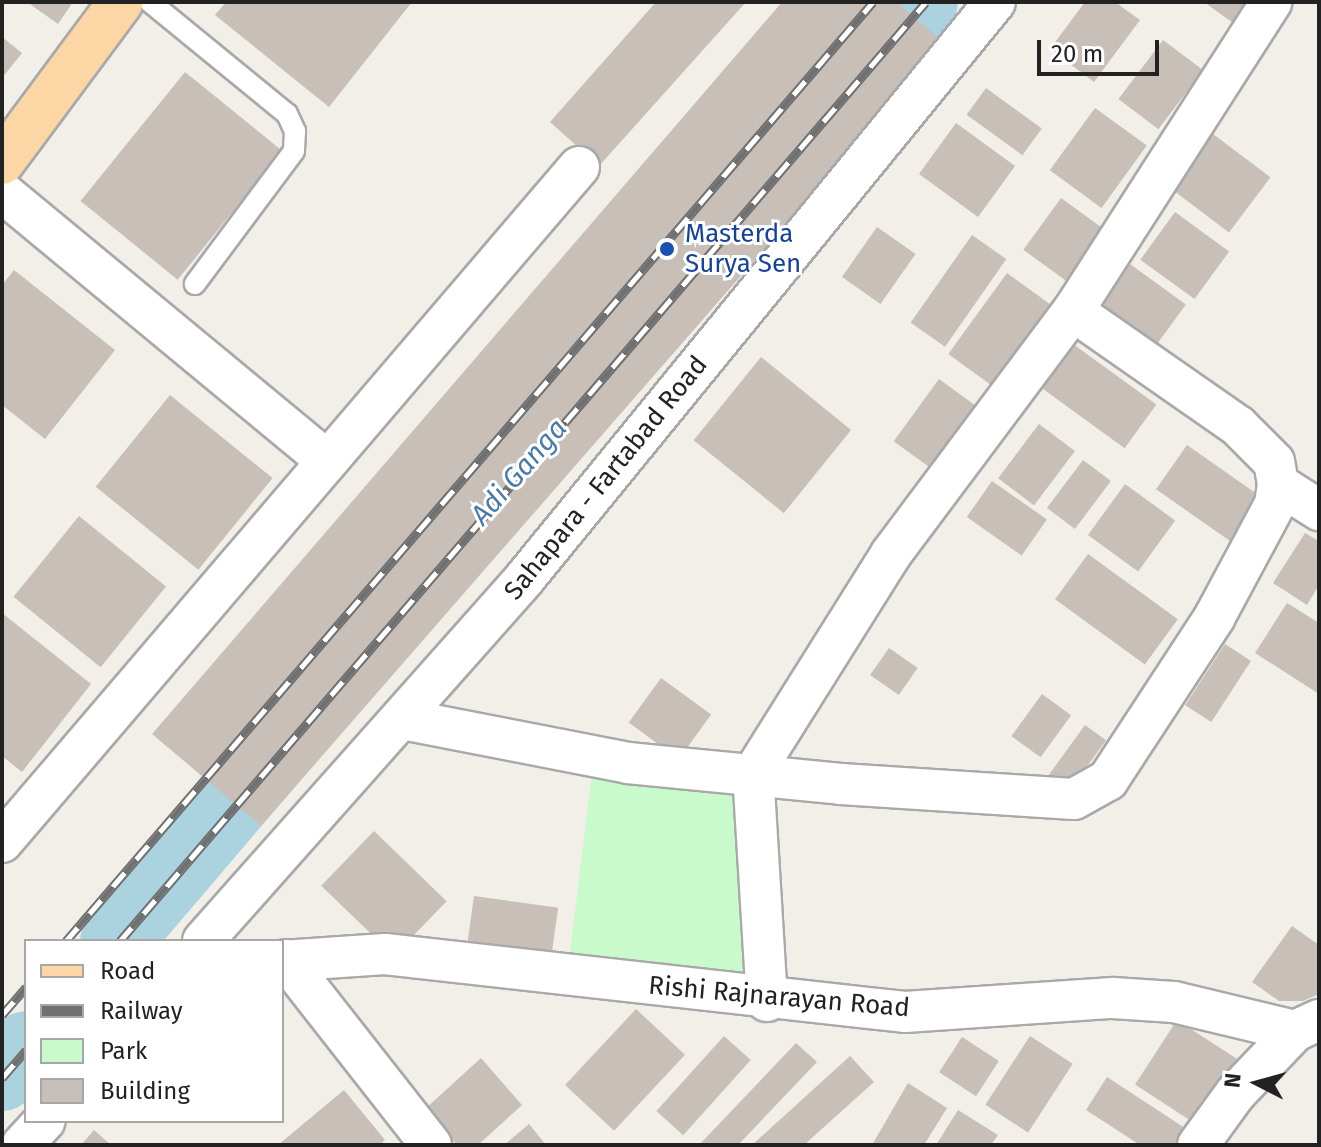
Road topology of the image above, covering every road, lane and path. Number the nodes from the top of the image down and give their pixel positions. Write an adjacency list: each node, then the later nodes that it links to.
1 (121, 2): 5 (main road)
2 (150, 2): 8 (lane)
3 (995, 2): 13 (street, Sahapara - Fartabad Road)
4 (1271, 2): 9 (street)
5 (2, 162)
6 (579, 167): 10 (street)
7 (2, 192): 10 (street)
8 (195, 284)
9 (1073, 311): 11 (street); 14 (street)
10 (327, 461): 15 (street)
11 (1278, 484): 12 (street); 14 (street)
12 (1319, 510)
13 (402, 719): 14 (street); 16 (street, Sahapara - Fartabad Road)
14 (753, 774): 18 (street)
15 (2, 842)
16 (205, 939)
17 (284, 961): 18 (street, Rishi Rajnarayan Road); 22 (street)
18 (767, 1001): 19 (street, Rishi Rajnarayan Road)
19 (1307, 1026): 23 (street)
20 (42, 1123): 21 (street)
21 (22, 1145)
22 (431, 1145)
23 (1198, 1145)

